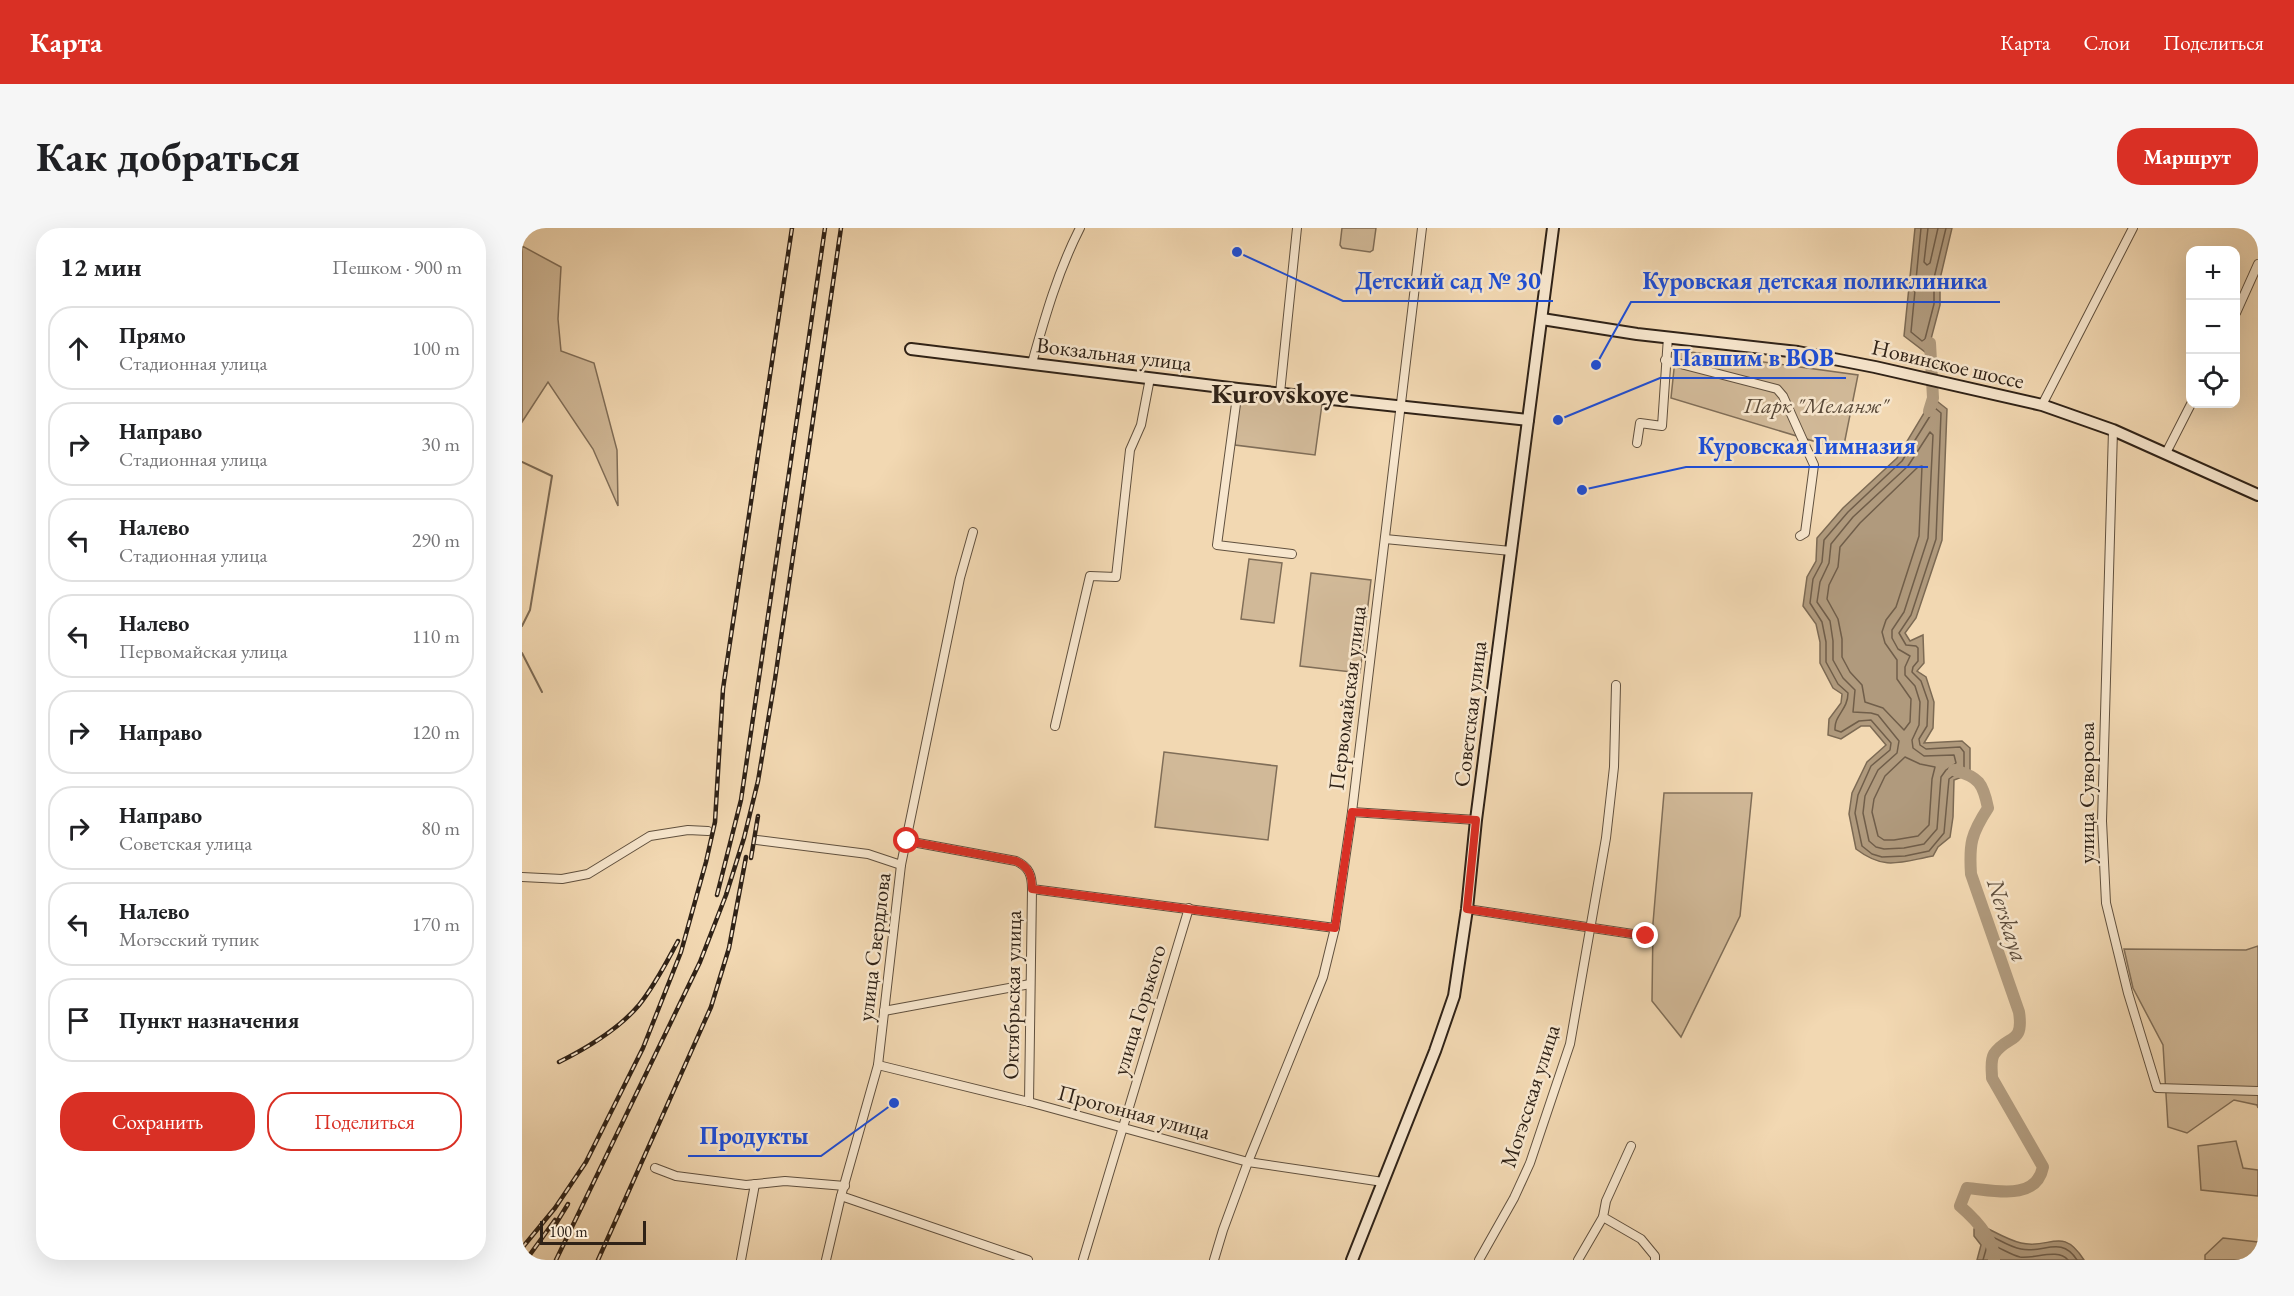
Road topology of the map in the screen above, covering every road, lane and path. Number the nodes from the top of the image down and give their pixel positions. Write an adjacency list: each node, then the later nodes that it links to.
1 (1080, 228): 12 (street)
2 (1297, 228): 15 (street)
3 (1422, 228): 16 (street, Первомайская улица)
4 (1553, 228): 8 (street, Советская улица)
5 (2133, 228): 17 (street)
6 (2258, 264): 7 (street)
7 (2240, 302)
8 (1542, 319): 9 (street, Новинское шоссе); 19 (street, Советская улица)
9 (1668, 337): 11 (street); 17 (street, Новинское шоссе)
10 (911, 349): 12 (street, Вокзальная улица)
11 (1665, 360): 21 (street); 25 (street)
12 (1032, 363): 13 (street, Вокзальная улица)
13 (1150, 378): 14 (street, Вокзальная улица); 30 (street)
14 (1238, 388): 15 (street, Вокзальная улица); 28 (street)
15 (1280, 393): 16 (street, Вокзальная улица)
16 (1402, 405): 19 (street, Вокзальная улица); 26 (street, Первомайская улица)
17 (2042, 405): 20 (street, Новинское шоссе)
18 (2189, 408): 22 (street)
19 (1528, 420): 27 (street, Советская улица)
20 (2113, 430): 22 (street, Новинское шоссе); 47 (street, улица Суворова)
21 (1637, 443)
22 (2166, 453): 23 (street, Новинское шоссе)
23 (2257, 491)
24 (973, 532): 35 (street, улица Свердлова)
25 (1800, 536)
26 (1385, 539): 27 (street); 31 (street, Первомайская улица)
27 (1511, 551): 32 (street, Советская улица)
28 (1292, 554)
29 (1616, 685): 42 (street, Могэсская улица)
30 (1055, 726)
31 (1352, 812): 32 (street); 41 (street, Первомайская улица)
32 (1476, 820): 40 (street, Советская улица)
33 (708, 831): 37 (street)
34 (757, 840): 36 (street)
35 (907, 841): 36 (street, улица Свердлова); 38 (street)
36 (901, 865): 45 (street, улица Свердлова)
37 (522, 877)
38 (1032, 889): 39 (street); 44 (street, Октябрьская улица)
39 (1189, 908): 41 (street); 49 (street, улица Горького)
40 (1467, 909): 42 (street); 53 (street, Советская улица)
41 (1335, 928): 51 (street, Первомайская улица)
42 (1590, 928): 43 (street); 64 (street, Могэсская улица)
43 (1646, 936)
44 (1030, 984): 45 (street); 48 (street, Октябрьская улица)
45 (884, 1011): 46 (street, улица Свердлова)
46 (878, 1065): 48 (street, Прогонная улица); 55 (street, улица Свердлова)
47 (2258, 1091)
48 (1029, 1102): 49 (street, Прогонная улица)
49 (1122, 1129): 51 (street, Прогонная улица); 61 (street, улица Горького)
50 (1631, 1146): 57 (street)
51 (1248, 1162): 53 (street, Прогонная улица); 62 (street, Первомайская улица)
52 (655, 1168): 54 (street)
53 (1383, 1182): 63 (street, Советская улица)
54 (755, 1184): 55 (street); 58 (street)
55 (845, 1186): 56 (street, улица Свердлова)
56 (841, 1196): 59 (street, улица Свердлова); 60 (street)
57 (1602, 1217): 65 (street); 66 (street)
58 (741, 1260)
59 (826, 1260)
60 (1028, 1260)
61 (1083, 1260)
62 (1214, 1260)
63 (1352, 1260)
64 (1479, 1260)
65 (1578, 1260)
66 (1655, 1260)

